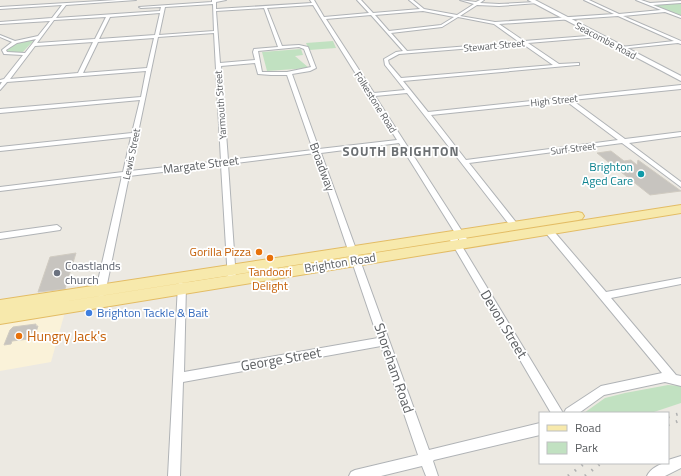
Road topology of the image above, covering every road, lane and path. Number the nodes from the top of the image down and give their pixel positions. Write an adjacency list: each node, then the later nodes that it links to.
1 (44, 0): 19 (street)
2 (134, 0): 11 (street)
3 (143, 0): 20 (street)
4 (224, 0): 12 (street)
5 (359, 0): 28 (street)
6 (411, 0): 25 (street)
7 (462, 0): 17 (street)
8 (482, 0): 17 (street)
9 (586, 0): 29 (street)
10 (638, 0): 18 (street)
11 (93, 1): 16 (street)
12 (214, 1): 23 (street); 24 (street, Yarmouth Street)
13 (533, 1): 17 (street); 34 (main road, Seacombe Road)
14 (313, 2): 21 (street); 33 (street, Folkestone Road)
15 (681, 2): 18 (street)
16 (65, 4): 19 (street); 35 (street)
17 (476, 4): 31 (street)
18 (649, 4): 26 (street)
19 (39, 5): 22 (street)
20 (141, 7): 23 (street); 27 (street)
21 (265, 7): 24 (street); 49 (street)
22 (0, 8)
23 (162, 9): 27 (street); 43 (street, Lewis Street)
24 (214, 10): 38 (street, Yarmouth Street)
25 (423, 10): 28 (street); 31 (street)
26 (666, 11): 29 (street); 32 (street)
27 (138, 14): 30 (street)
28 (372, 14): 33 (street); 39 (street)
29 (619, 15): 34 (street); 46 (street)
30 (108, 16): 35 (street); 44 (street)
31 (457, 17): 37 (street); 39 (street)
32 (681, 17)
33 (323, 18): 68 (street, Folkestone Road)
34 (566, 18): 37 (street); 41 (main road, Seacombe Road)
35 (53, 19): 36 (street); 42 (street)
36 (0, 23)
37 (495, 23): 47 (street)
38 (216, 32): 43 (street); 57 (street, Yarmouth Street)
39 (388, 32): 52 (street)
40 (0, 36): 45 (street)
41 (600, 36): 47 (street, Stewart Street); 50 (main road, Seacombe Road)
42 (39, 37): 45 (street); 48 (street)
43 (156, 37): 44 (street); 59 (street, Lewis Street)
44 (96, 41): 48 (street); 61 (street)
45 (15, 42): 51 (street)
46 (681, 42): 50 (street)
47 (524, 43): 52 (street, Stewart Street); 58 (street)
48 (33, 45): 53 (street)
49 (280, 47): 55 (street); 60 (street)
50 (621, 48): 62 (main road, Seacombe Road)
51 (6, 53): 53 (street); 54 (street)
52 (407, 53): 63 (street, Stewart Street)
53 (26, 54): 64 (street)
54 (0, 55)
55 (257, 62): 57 (street); 60 (street)
56 (577, 64): 58 (street)
57 (218, 65): 79 (street, Yarmouth Street)
58 (558, 66): 63 (street)
59 (149, 69): 61 (street); 69 (street, Lewis Street)
60 (289, 72): 78 (street, Broadway)
61 (80, 74): 64 (street)
62 (681, 79)
63 (400, 80): 67 (street)
64 (3, 81): 66 (street)
65 (681, 87): 70 (street, High Street)
66 (0, 88)
67 (408, 91): 68 (street); 72 (street)
68 (372, 95): 75 (street, Folkestone Road)
69 (143, 98): 71 (street); 74 (street, Lewis Street)
70 (567, 99): 72 (street, High Street); 76 (street)
71 (0, 111)
72 (427, 114): 80 (street)
73 (681, 134): 76 (street, Surf Street)
74 (135, 135): 77 (street); 81 (street, Lewis Street)
75 (402, 141): 78 (street, Margate Street); 90 (street, Folkestone Road)
76 (624, 142): 80 (street, Surf Street); 82 (street)
77 (0, 149)
78 (316, 152): 79 (street, Margate Street); 91 (street, Broadway)
79 (224, 162): 81 (street, Margate Street); 92 (street, Yarmouth Street)
80 (464, 162): 86 (street)
81 (126, 174): 83 (street, Margate Street); 95 (street, Lewis Street)
82 (681, 185)
83 (0, 189)
84 (681, 200): 86 (main road, Brighton Road)
85 (681, 209): 88 (main road, Brighton Road)
86 (515, 226): 90 (main road, Brighton Road)
87 (57, 228): 89 (street)
88 (548, 230): 90 (main road, Brighton Road); 96 (street)
89 (0, 236)
90 (459, 240): 91 (main road, Brighton Road); 102 (street, Devon Street)
91 (354, 256): 92 (main road, Brighton Road); 99 (street, Shoreham Road)
92 (232, 275): 94 (main road, Brighton Road)
93 (681, 281): 96 (street)
94 (182, 283): 95 (main road, Brighton Road); 100 (street)
95 (100, 296): 97 (main road, Brighton Road); 98 (main road, Brighton Road)
96 (604, 296): 101 (street)
97 (0, 306)
98 (0, 318)
99 (385, 341): 100 (street, George Street); 105 (street, Shoreham Road)
100 (178, 378): 107 (street)
101 (678, 380): 103 (street)
102 (556, 412)
103 (571, 412)
104 (539, 429): 105 (street)
105 (426, 459): 108 (street); 109 (street, Shoreham Road)
106 (681, 462): 110 (street)
107 (174, 476)
108 (355, 476)
109 (432, 476)
110 (653, 476)

